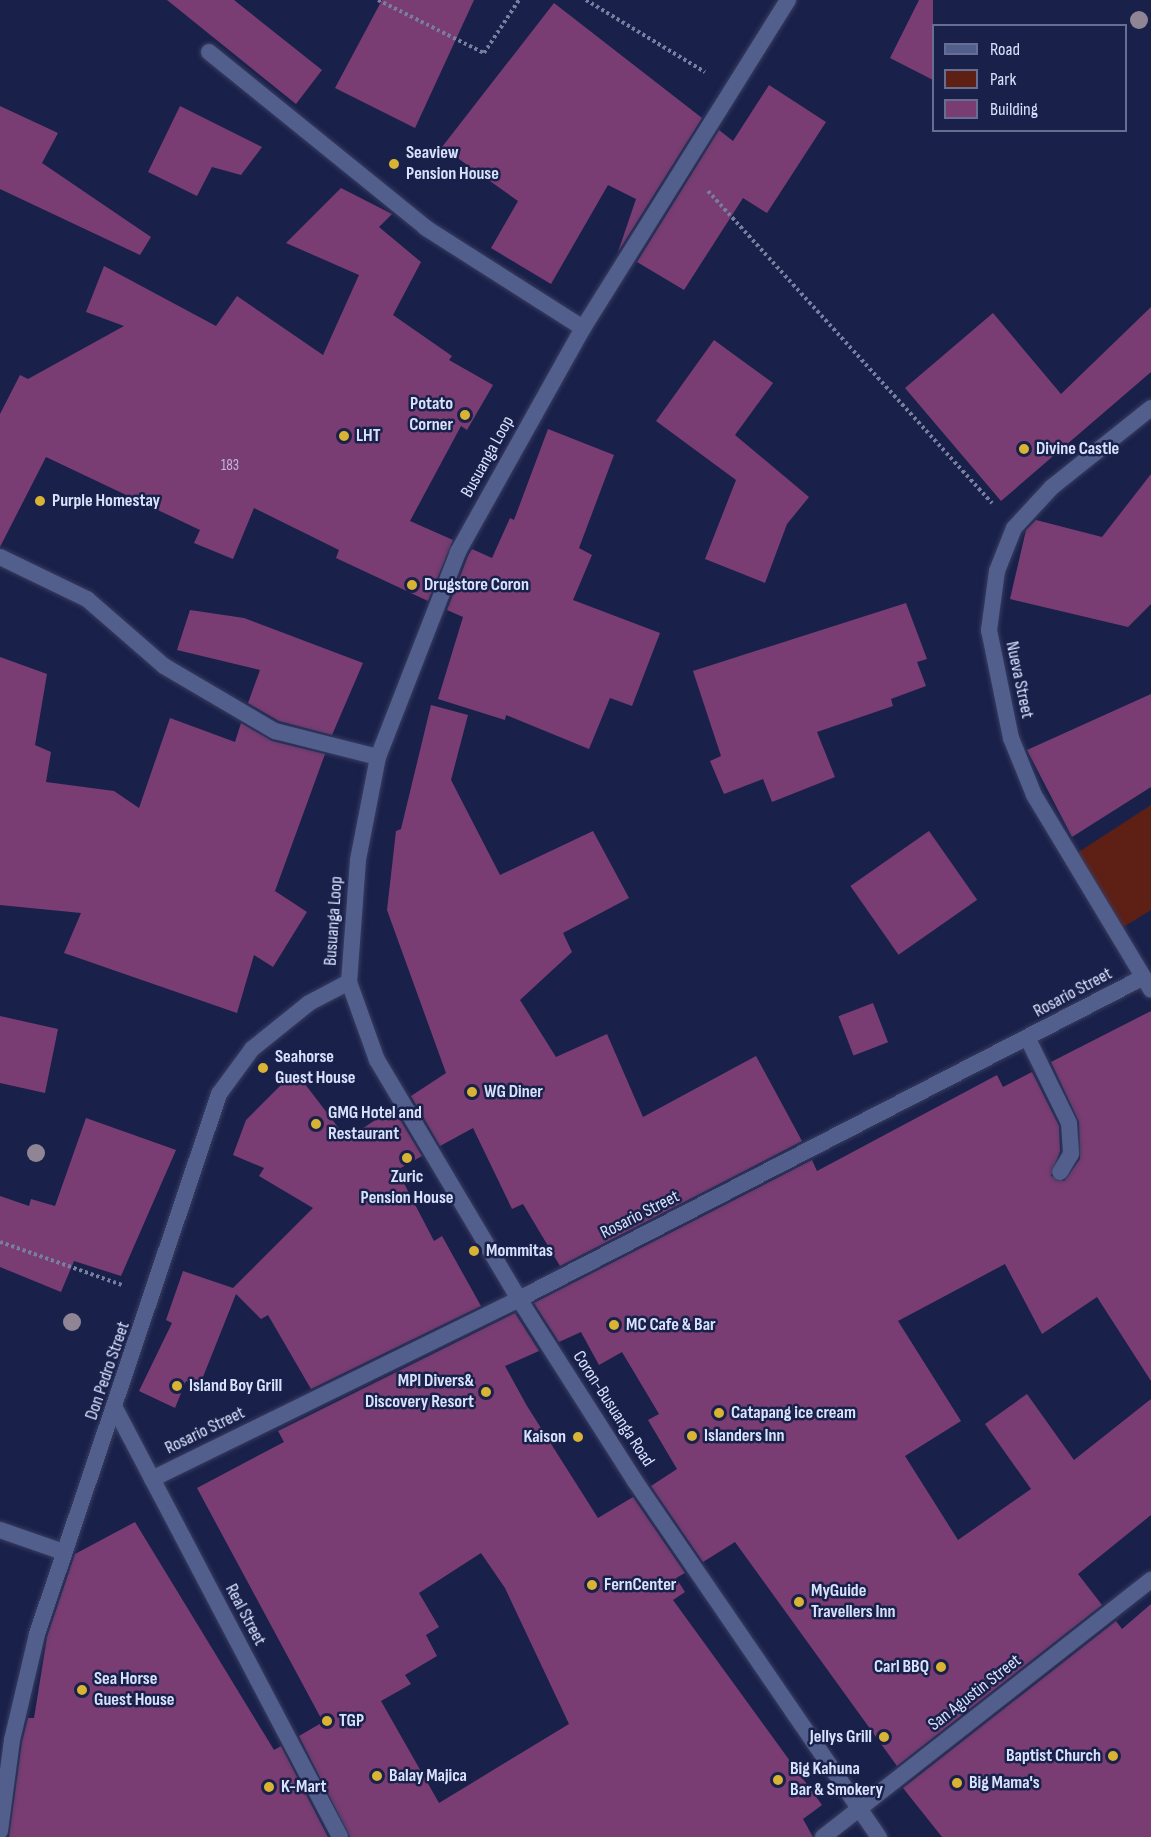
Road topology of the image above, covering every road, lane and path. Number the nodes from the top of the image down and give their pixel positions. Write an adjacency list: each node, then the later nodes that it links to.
1 (378, 0): 2 (path)
2 (519, 0)
3 (586, 0): 6 (path)
4 (788, 0): 6 (street, Busuanga Loop)
5 (208, 52): 8 (street)
6 (731, 88): 7 (street, Busuanga Loop)
7 (683, 164): 8 (street, Busuanga Loop); 10 (path)
8 (583, 328): 12 (street, Busuanga Loop)
9 (1151, 408): 10 (street, Nueva Street)
10 (1014, 528): 14 (street, Nueva Street)
11 (0, 557): 12 (street)
12 (378, 757): 13 (street, Busuanga Loop)
13 (349, 982): 18 (street, Don Pedro Street); 19 (street, Coron-Busuanga Road)
14 (1147, 984): 15 (street, Rosario Street)
15 (1028, 1039): 16 (street); 19 (street, Rosario Street)
16 (1060, 1172)
17 (0, 1242): 18 (path)
18 (153, 1297): 20 (street, Don Pedro Street)
19 (519, 1299): 21 (street, Rosario Street); 26 (street, Coron-Busuanga Road)
20 (116, 1410): 21 (street, Real Street); 23 (street, Don Pedro Street)
21 (152, 1479): 28 (street, Real Street)
22 (0, 1530): 23 (street)
23 (63, 1552): 25 (street, Don Pedro Street)
24 (1151, 1580): 26 (street, San Agustin Street)
25 (6, 1740): 27 (street, Don Pedro Street)
26 (857, 1809): 29 (street, San Agustin Street); 30 (street, Coron-Busuanga Road)
27 (0, 1831)
28 (340, 1837)
29 (823, 1837)
30 (879, 1837)

